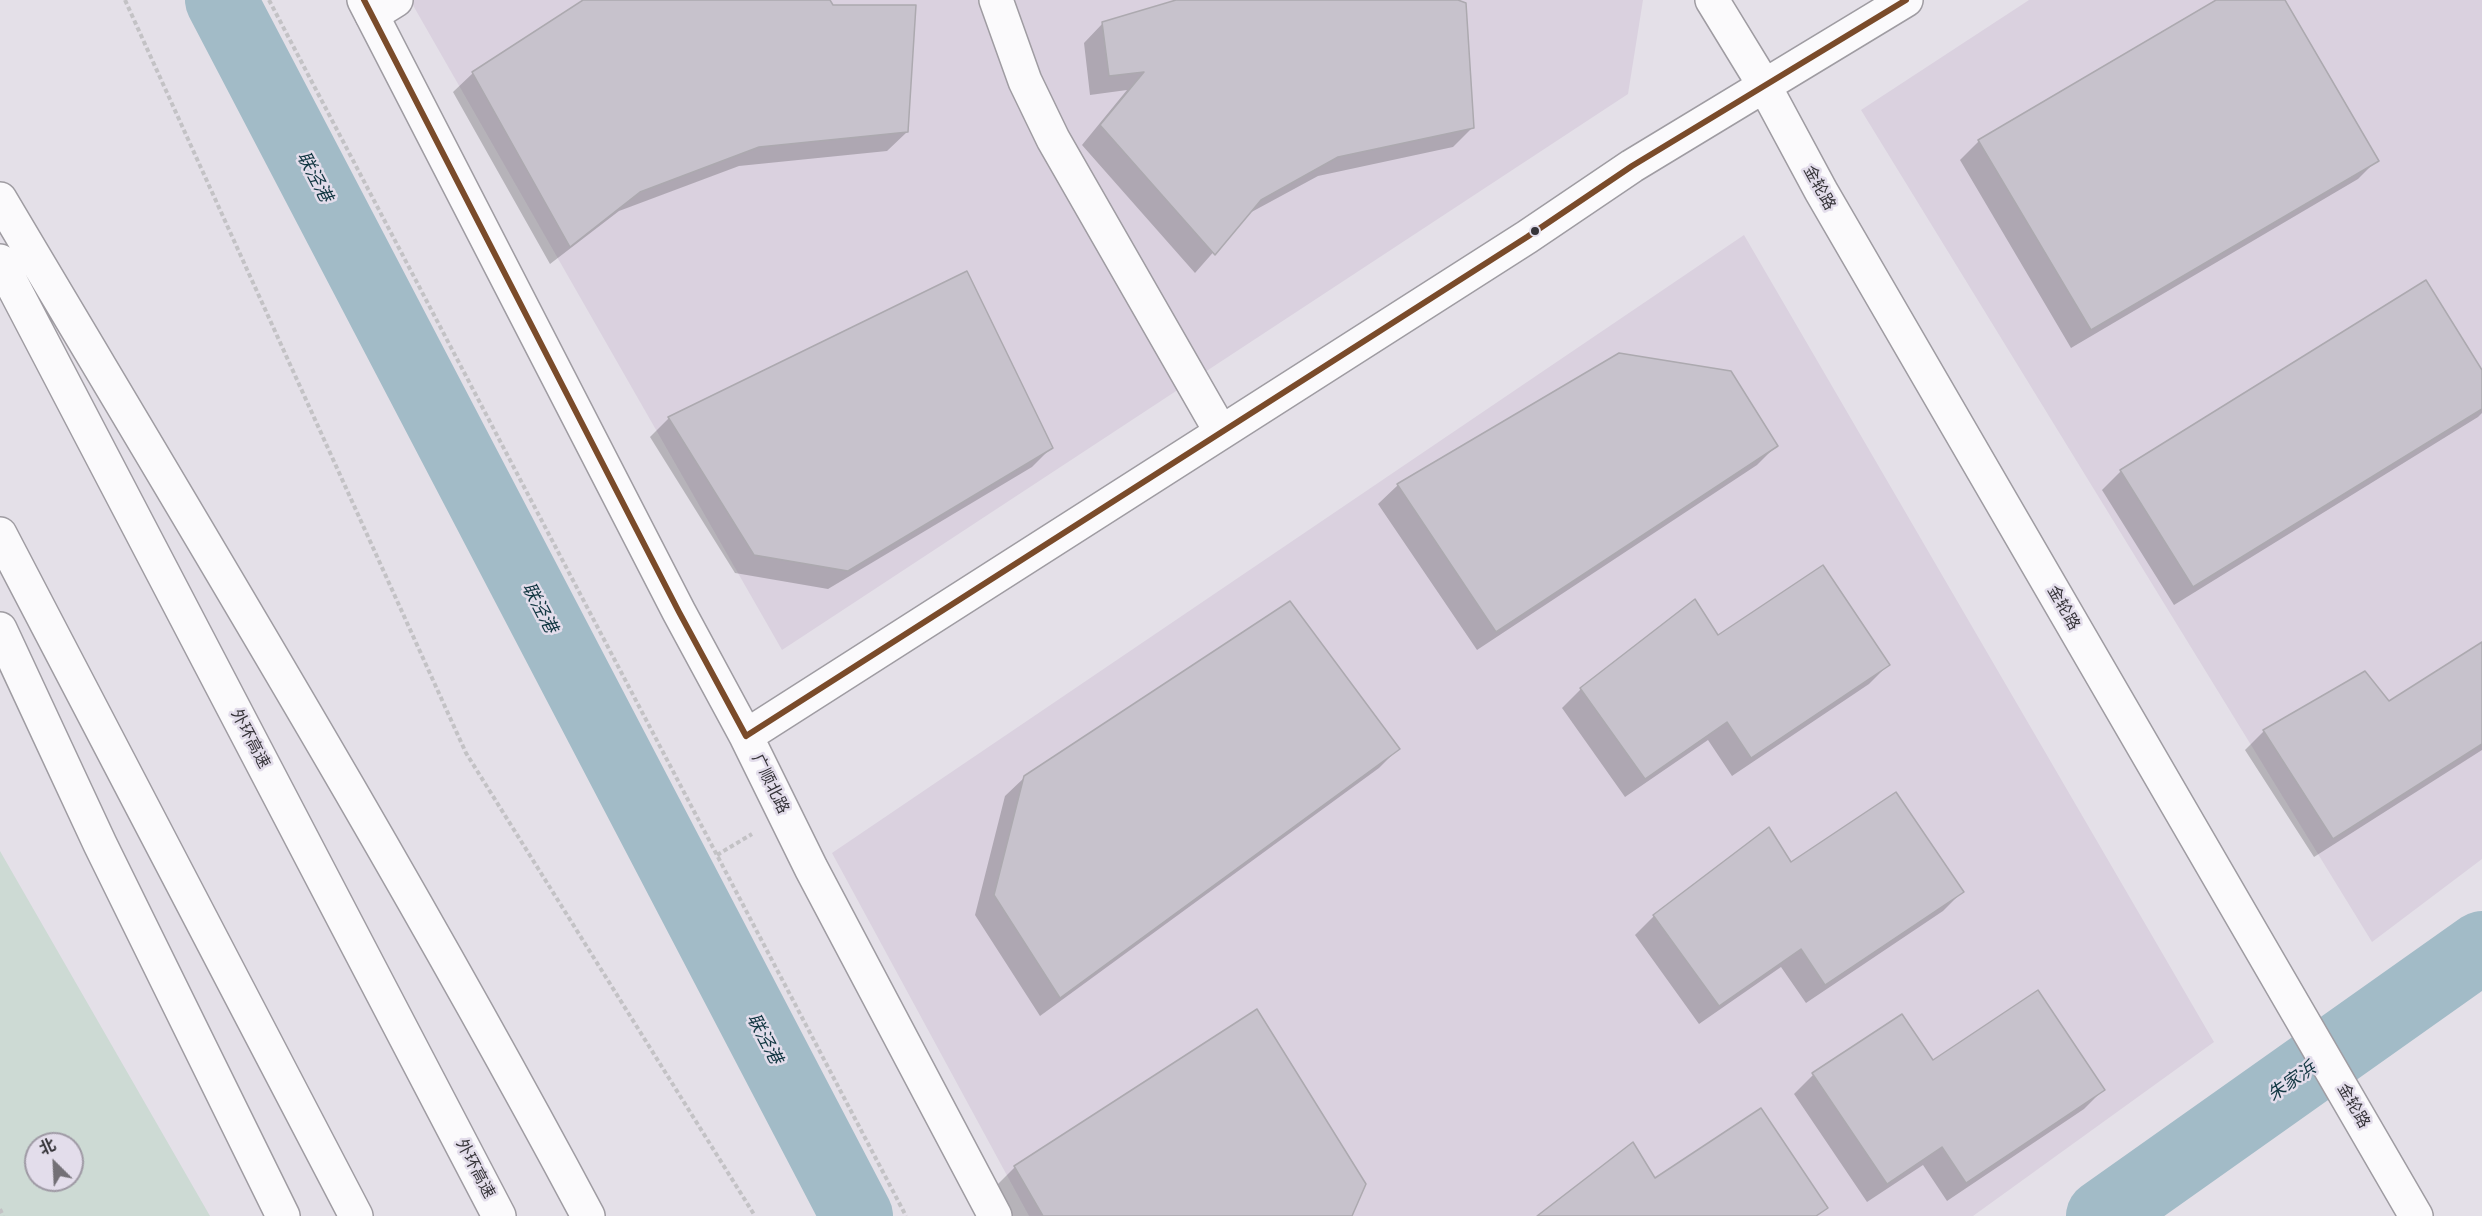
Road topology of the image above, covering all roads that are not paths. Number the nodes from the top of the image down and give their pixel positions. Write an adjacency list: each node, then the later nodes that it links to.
1 (996, 0): 8 (main road)
2 (1712, 0): 5 (main road, 金轮路)
3 (1906, 0): 5 (main road)
4 (377, 5): 11 (main road, 广顺北路)
5 (1764, 85): 8 (main road); 17 (main road, 金轮路)
6 (0, 199): 15 (main road)
7 (0, 261): 14 (main road, 外环高速)
8 (1221, 432): 11 (main road)
9 (0, 534): 13 (main road)
10 (0, 629): 12 (main road)
11 (746, 736): 16 (main road, 广顺北路)
12 (283, 1216)
13 (356, 1216)
14 (499, 1216)
15 (588, 1216)
16 (995, 1216)
17 (2416, 1216)

